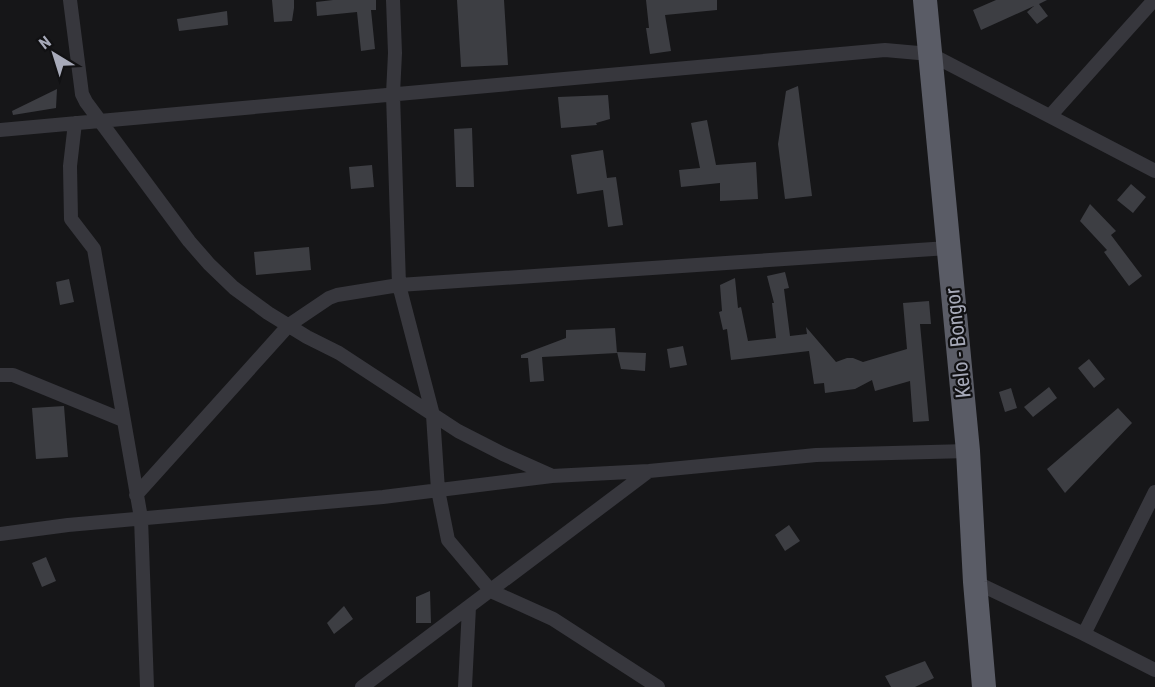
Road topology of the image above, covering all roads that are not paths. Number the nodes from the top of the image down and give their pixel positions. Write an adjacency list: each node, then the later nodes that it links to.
1 (70, 0): 8 (street)
2 (393, 0): 6 (street)
3 (925, 0): 5 (highway, Kelo - Bongor)
4 (1154, 0): 7 (street)
5 (930, 54): 6 (street); 7 (street); 12 (highway, Kelo - Bongor)
6 (393, 94): 8 (street); 13 (street)
7 (1050, 116): 11 (street)
8 (100, 120): 9 (street); 14 (street)
9 (75, 123): 10 (street); 17 (street)
10 (0, 130)
11 (1155, 171)
12 (948, 248): 13 (street); 18 (highway, Kelo - Bongor)
13 (399, 285): 14 (street); 16 (street)
14 (289, 325): 16 (street); 23 (street)
15 (0, 375): 17 (street)
16 (433, 415): 20 (street); 21 (street)
17 (123, 420): 23 (street)
18 (968, 451): 19 (street); 26 (highway, Kelo - Bongor)
19 (650, 471): 20 (street); 27 (street)
20 (552, 476): 21 (street)
21 (438, 490): 24 (street); 27 (street)
22 (1155, 492): 29 (street)
23 (136, 495): 24 (street)
24 (141, 518): 25 (street); 32 (street)
25 (0, 534)
26 (975, 582): 29 (street); 35 (highway, Kelo - Bongor)
27 (491, 591): 28 (street); 34 (street)
28 (469, 607): 31 (street); 33 (street)
29 (1084, 634): 30 (street)
30 (1155, 670)
31 (367, 685)
32 (147, 687)
33 (465, 687)
34 (658, 687)
35 (984, 687)

